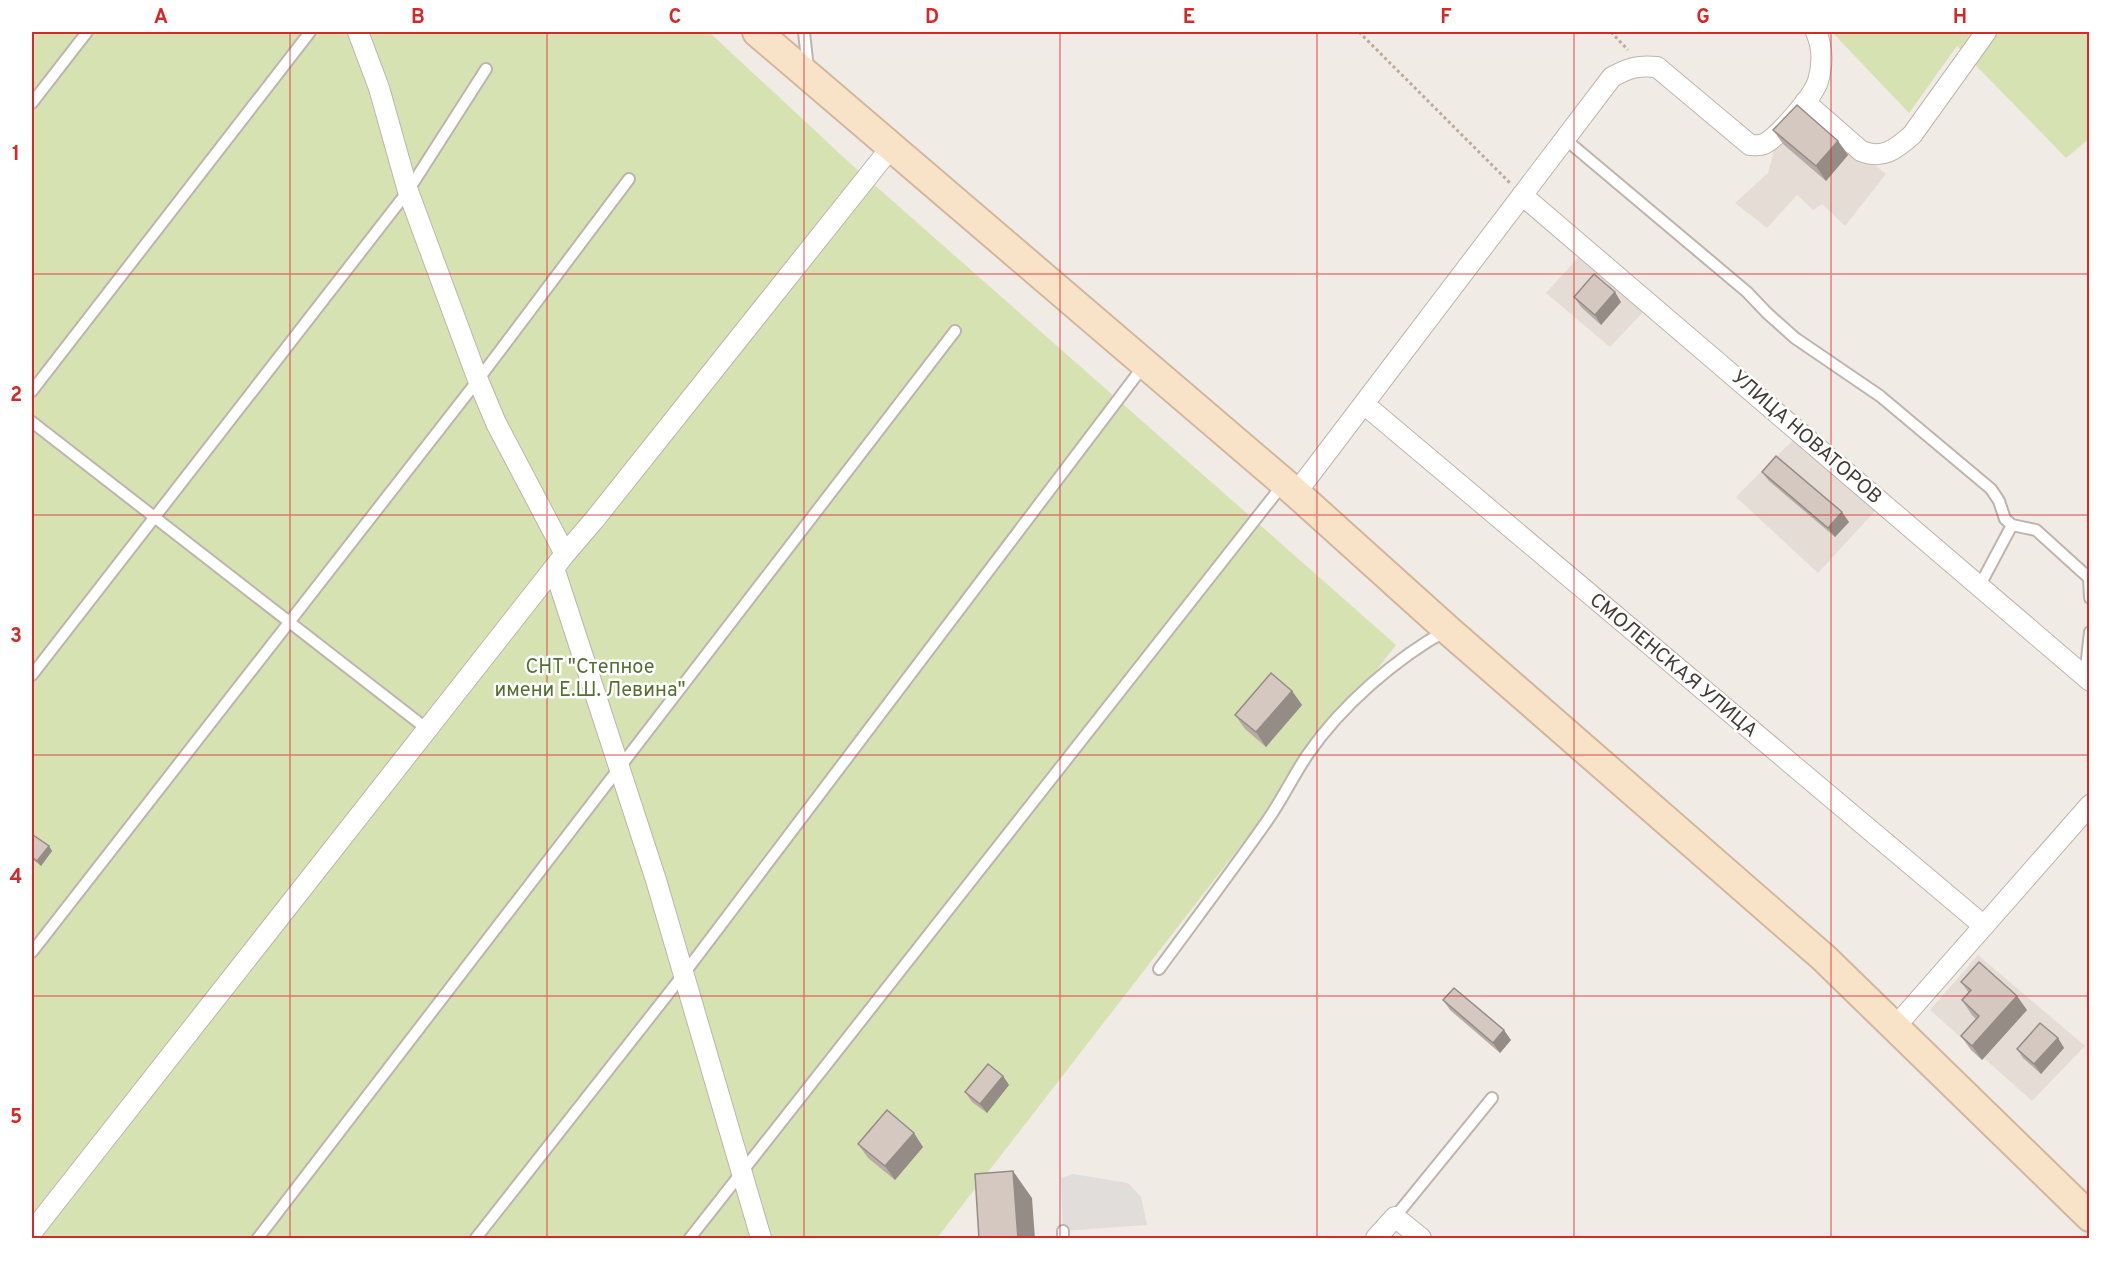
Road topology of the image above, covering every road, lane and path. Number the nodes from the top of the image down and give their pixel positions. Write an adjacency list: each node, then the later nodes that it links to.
1 (87, 32): 14 (lane)
2 (309, 32): 23 (lane)
3 (358, 32): 18 (street)
4 (757, 32): 12 (street)
5 (804, 32): 12 (lane)
6 (1359, 32): 19 (path)
7 (1611, 32): 10 (path)
8 (1816, 32): 13 (street)
9 (1986, 32): 13 (street)
10 (1641, 65): 13 (street); 15 (street)
11 (486, 69): 18 (lane)
12 (809, 75): 16 (street)
13 (1805, 102)
14 (32, 103)
15 (1564, 139): 19 (street); 28 (lane)
16 (892, 146): 21 (street); 29 (street)
17 (629, 179): 22 (lane)
18 (408, 191): 22 (street); 27 (lane)
19 (1522, 195): 24 (street); 30 (street, УЛИЦА НОВАТОРОВ)
20 (955, 332): 38 (lane)
21 (1145, 363): 26 (street); 43 (lane)
22 (478, 380): 29 (street); 32 (lane)
23 (32, 391)
24 (1364, 405): 26 (street); 40 (street, СМОЛЕНСКАЯ УЛИЦА)
25 (32, 422): 27 (lane)
26 (1290, 488): 33 (street); 46 (lane)
27 (154, 518): 32 (lane); 35 (lane)
28 (2012, 525): 30 (lane); 31 (lane)
29 (559, 561): 37 (street); 38 (street)
30 (1979, 587): 36 (street, УЛИЦА НОВАТОРОВ)
31 (2090, 598)
32 (290, 622): 37 (lane); 41 (lane)
33 (1448, 630): 42 (lane); 44 (street)
34 (2090, 632): 36 (lane)
35 (32, 675)
36 (2087, 680)
37 (427, 729): 49 (street)
38 (620, 767): 43 (street); 51 (lane)
39 (2090, 806): 40 (street)
40 (1984, 926): 44 (street)
41 (32, 952)
42 (1159, 969)
43 (683, 975): 46 (street); 52 (lane)
44 (1895, 1027): 47 (street)
45 (1492, 1098): 48 (lane)
46 (741, 1173): 53 (lane); 54 (street)
47 (2090, 1216)
48 (1395, 1217): 55 (street); 56 (street)
49 (32, 1232)
50 (2090, 1233): 57 (street)
51 (258, 1239)
52 (476, 1239)
53 (690, 1239)
54 (760, 1239)
55 (1376, 1239)
56 (1420, 1239)
57 (2084, 1239)

